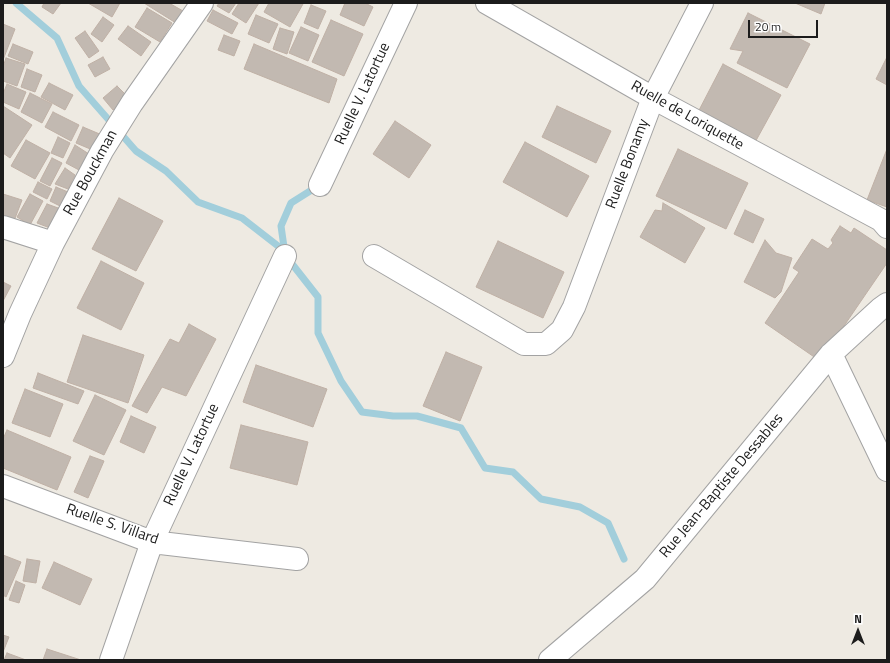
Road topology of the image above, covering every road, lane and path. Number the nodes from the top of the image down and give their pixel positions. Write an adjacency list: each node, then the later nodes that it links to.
1 (202, 3): 9 (street, Rue Bouckman)
2 (406, 3): 6 (street, Ruelle V. Latortue)
3 (486, 3): 5 (street, Ruelle de Loriquette)
4 (702, 3): 5 (street, Ruelle Bonamy)
5 (652, 98): 8 (street, Ruelle de Loriquette); 11 (street, Ruelle Bonamy)
6 (320, 185)
7 (3, 227): 9 (street)
8 (887, 227)
9 (53, 243): 14 (street, Rue Bouckman)
10 (285, 256): 17 (street, Ruelle V. Latortue)
11 (374, 256)
12 (887, 304): 13 (street, Rue Jean-Baptiste Dessables)
13 (831, 354): 15 (street); 20 (street, Rue Jean-Baptiste Dessables)
14 (3, 356)
15 (887, 470)
16 (3, 486): 17 (street, Ruelle S. Villard)
17 (152, 542): 18 (street, Ruelle S. Villard); 19 (street, Ruelle V. Latortue)
18 (297, 559)
19 (111, 660)
20 (550, 660)

